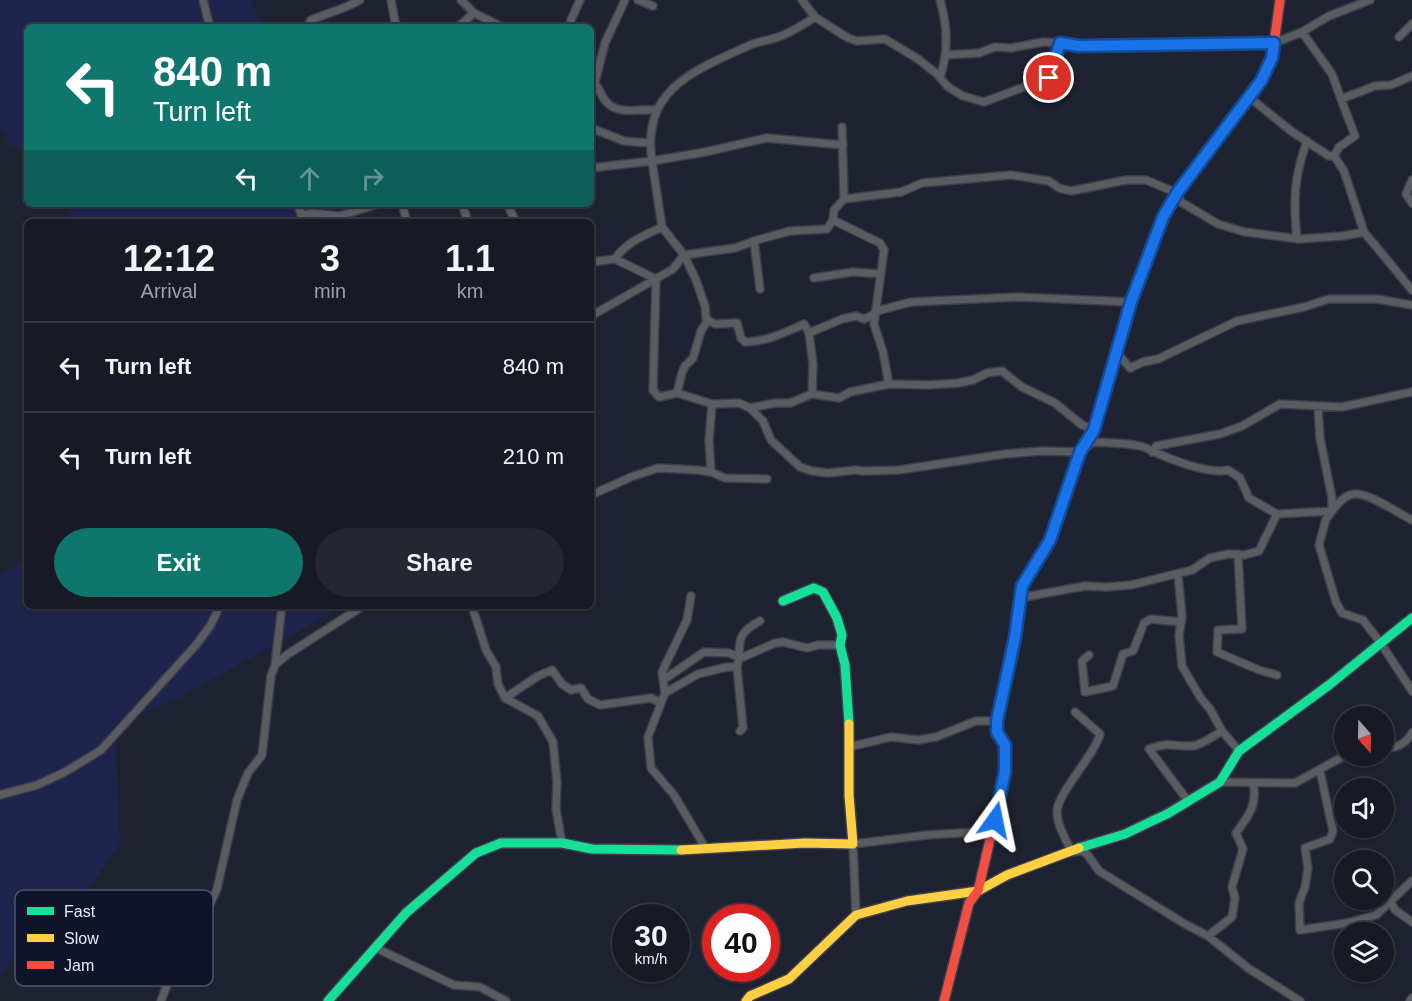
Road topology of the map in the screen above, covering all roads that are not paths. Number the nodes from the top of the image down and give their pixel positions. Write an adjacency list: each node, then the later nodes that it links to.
1 (203, 0): 15 (street)
2 (360, 0): 16 (street)
3 (391, 0): 17 (street)
4 (461, 0): 13 (street)
5 (580, 0): 20 (street)
6 (625, 0): 29 (street)
7 (638, 0): 12 (street)
8 (802, 0): 14 (street)
9 (940, 0): 26 (street)
10 (1280, 0): 25 (street)
11 (1370, 0): 22 (street)
12 (653, 6)
13 (474, 13): 18 (street); 19 (street)
14 (815, 17): 27 (street); 33 (street)
15 (209, 24)
16 (309, 24)
17 (395, 24)
18 (461, 24)
19 (496, 24)
20 (570, 24)
21 (1412, 24): 23 (street)
22 (1302, 32): 25 (street); 32 (street)
23 (1399, 37)
24 (1060, 43): 25 (street); 26 (street); 27 (street)
25 (1274, 43): 31 (street)
26 (945, 55): 27 (street)
27 (936, 74)
28 (1412, 76): 32 (street)
29 (594, 78)
30 (594, 83): 33 (street)
31 (1249, 97): 36 (street); 43 (street)
32 (1341, 99): 39 (street)
33 (657, 110): 37 (street)
34 (842, 127): 38 (street)
35 (594, 129): 37 (street)
36 (1307, 141): 39 (street); 55 (street)
37 (649, 143): 40 (street)
38 (843, 145): 40 (street); 44 (street)
39 (1334, 156): 54 (street)
40 (652, 161): 41 (street); 53 (street)
41 (594, 168)
42 (1412, 180): 45 (street)
43 (1177, 193): 44 (street); 55 (street); 65 (street)
44 (844, 199): 52 (street)
45 (1412, 203)
46 (298, 207): 49 (street)
47 (349, 207): 50 (street)
48 (368, 207): 50 (street)
49 (301, 215): 50 (street); 51 (street)
50 (339, 216)
51 (303, 219)
52 (833, 220): 56 (street); 60 (street)
53 (662, 227): 57 (street); 58 (street)
54 (1364, 231): 55 (street); 64 (street)
55 (1298, 239)
56 (754, 241): 57 (street); 63 (street)
57 (684, 255): 62 (street); 69 (street)
58 (615, 259): 59 (street); 62 (street)
59 (594, 262)
60 (881, 274): 61 (street); 67 (street)
61 (814, 278)
62 (656, 279): 68 (street); 74 (street)
63 (760, 288)
64 (1412, 290)
65 (1131, 302): 67 (street); 71 (street)
66 (1412, 305): 71 (street)
67 (877, 311): 70 (street); 72 (street)
68 (594, 314)
69 (708, 320): 70 (street); 74 (street)
70 (809, 333): 75 (street)
71 (1117, 353): 79 (street)
72 (889, 384): 75 (street); 79 (street)
73 (1412, 392): 77 (street)
74 (677, 393): 76 (street)
75 (812, 394): 78 (street)
76 (712, 404): 78 (street); 82 (street)
77 (1318, 407): 81 (street); 85 (street)
78 (750, 408): 80 (street)
79 (1094, 430): 80 (street)
80 (1080, 452): 81 (street); 91 (street)
81 (1152, 452): 86 (street)
82 (711, 472): 83 (street); 84 (street)
83 (767, 478)
84 (594, 494)
85 (1332, 511): 86 (street); 87 (street); 100 (street)
86 (1277, 514): 88 (street)
87 (1412, 520)
88 (1238, 554): 89 (street); 106 (street)
89 (1178, 574): 91 (street); 99 (street)
90 (691, 596): 107 (street)
91 (1019, 598): 113 (street)
92 (783, 601): 101 (street)
93 (218, 609): 124 (street)
94 (282, 609): 104 (street)
95 (358, 609): 104 (street)
96 (473, 609): 110 (street)
97 (1412, 618): 100 (street)
98 (760, 621): 103 (street)
99 (1180, 622): 102 (street); 114 (street)
100 (1380, 642): 108 (street); 119 (street)
101 (840, 645): 103 (street); 117 (street)
102 (1089, 655)
103 (739, 658): 105 (street); 107 (street)
104 (275, 665): 133 (street)
105 (736, 667): 109 (street); 115 (street)
106 (1277, 675)
107 (663, 680): 109 (street)
108 (1412, 691)
109 (665, 693): 111 (street)
110 (505, 698): 111 (street); 127 (street)
111 (662, 703): 129 (street)
112 (1075, 712): 130 (street)
113 (997, 721): 117 (street); 126 (street)
114 (1222, 730): 119 (street); 125 (street)
115 (740, 731)
116 (1412, 734): 118 (street)
117 (849, 747): 128 (street)
118 (1394, 748)
119 (1239, 751): 122 (street)
120 (1334, 762): 121 (street)
121 (1320, 771): 123 (street); 136 (street)
122 (1220, 782): 123 (street); 125 (street)
123 (1253, 784): 139 (street)
124 (0, 795)
125 (1188, 801): 130 (street)
126 (991, 831): 128 (street); 132 (street)
127 (562, 843): 129 (street); 140 (street)
128 (853, 844): 129 (street); 137 (street)
129 (706, 849)
130 (1072, 852): 132 (street); 139 (street)
131 (1412, 881): 134 (street)
132 (978, 891): 137 (street); 146 (street)
133 (213, 896)
134 (1394, 899)
135 (1394, 908): 138 (street)
136 (1382, 910)
137 (856, 915): 145 (street)
138 (1412, 921)
139 (1208, 936): 147 (street)
140 (375, 948): 143 (street); 144 (street)
141 (167, 986): 142 (street)
142 (161, 1001)
143 (328, 1001)
144 (506, 1001)
145 (746, 1001)
146 (944, 1001)
147 (1300, 1001)

